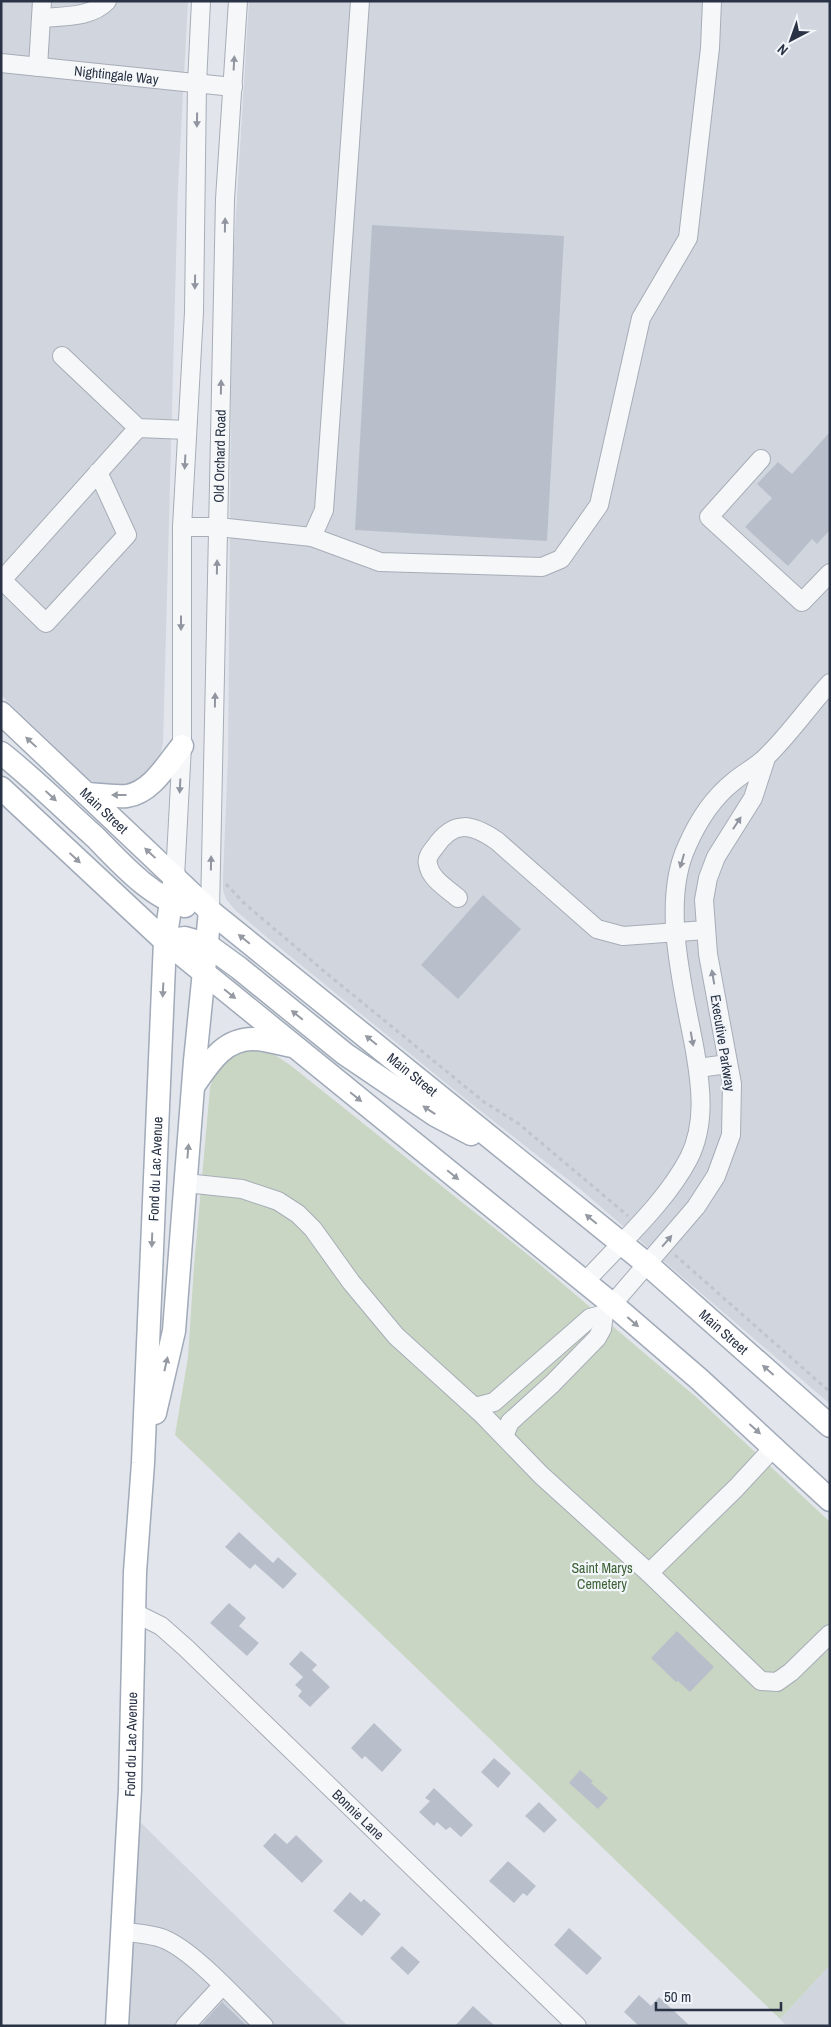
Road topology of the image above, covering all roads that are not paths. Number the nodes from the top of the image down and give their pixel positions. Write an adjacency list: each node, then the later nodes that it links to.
1 (107, 1): 6 (street)
2 (201, 1): 9 (street)
3 (238, 1): 10 (street, Old Orchard Road, one-way to 3)
4 (360, 1): 18 (street)
5 (712, 1): 18 (street)
6 (41, 10): 8 (street)
7 (1, 63): 8 (street, Nightingale Way)
8 (38, 67): 9 (street, Nightingale Way)
9 (197, 83): 10 (street, Nightingale Way); 13 (street, one-way to 13)
10 (233, 87): 17 (street, Old Orchard Road, one-way to 10)
11 (62, 356): 12 (street)
12 (138, 428): 13 (street); 15 (street)
13 (187, 430): 16 (street, one-way to 16)
14 (761, 459): 19 (street)
15 (98, 472): 15 (street)
16 (182, 527): 17 (street); 22 (street, one-way to 22)
17 (218, 527): 18 (street); 30 (street, Old Orchard Road, one-way to 17)
18 (312, 536)
19 (830, 573)
20 (827, 691): 24 (street, Executive Parkway)
21 (1, 713): 26 (main road, Main Street, one-way to 21)
22 (182, 746): 26 (main road, one-way to 26); 27 (street, one-way to 27)
23 (1, 753): 29 (main road, one-way to 29)
24 (766, 758): 31 (street, Executive Parkway, one-way to 24); 32 (street, Executive Parkway, one-way to 32)
25 (1, 788): 33 (main road, one-way to 33)
26 (87, 794): 27 (main road, Main Street, one-way to 26)
27 (175, 877): 29 (main road, Fond du Lac Avenue); 30 (main road, Main Street)
28 (458, 898): 32 (street)
29 (172, 903): 30 (main road); 33 (main road, Fond du Lac Avenue)
30 (210, 912): 34 (main road, Fond du Lac Avenue); 40 (main road, Main Street, one-way to 30)
31 (706, 930): 32 (street); 37 (street, Executive Parkway, one-way to 31)
32 (676, 932): 38 (street, Executive Parkway, one-way to 38)
33 (165, 941): 34 (main road); 35 (main road); 50 (main road, Fond du Lac Avenue, one-way to 50)
34 (206, 944): 35 (main road, Fond du Lac Avenue); 40 (main road, one-way to 34)
35 (203, 972): 36 (main road, one-way to 36); 39 (main road, Fond du Lac Avenue)
36 (294, 1046): 39 (main road); 44 (main road, one-way to 44)
37 (728, 1064): 38 (street); 43 (street, Executive Parkway, one-way to 37)
38 (698, 1068): 42 (street, Executive Parkway)
39 (194, 1085): 41 (main road, Fond du Lac Avenue, one-way to 39)
40 (518, 1158): 42 (main road, Main Street, one-way to 40)
41 (186, 1183): 46 (street); 50 (main road, Fond du Lac Avenue, one-way to 41)
42 (620, 1243): 43 (main road, Main Street); 44 (street, Executive Parkway)
43 (647, 1264): 45 (street, Executive Parkway); 47 (main road, Main Street, one-way to 43)
44 (585, 1282): 45 (main road)
45 (608, 1309): 46 (street); 48 (street); 49 (main road, one-way to 49)
46 (474, 1407): 48 (street)
47 (830, 1426)
48 (504, 1436): 52 (street)
49 (774, 1447): 51 (main road); 52 (street)
50 (143, 1463): 53 (main road, Fond du Lac Avenue)
51 (830, 1500)
52 (650, 1573): 54 (street)
53 (135, 1613): 55 (main road, Fond du Lac Avenue); 60 (street, Bonnie Lane)
54 (830, 1634)
55 (122, 1932): 56 (street); 57 (main road, Fond du Lac Avenue)
56 (222, 1986): 58 (street); 59 (street)
57 (117, 2026)
58 (185, 2026)
59 (264, 2026)
60 (577, 2026)

